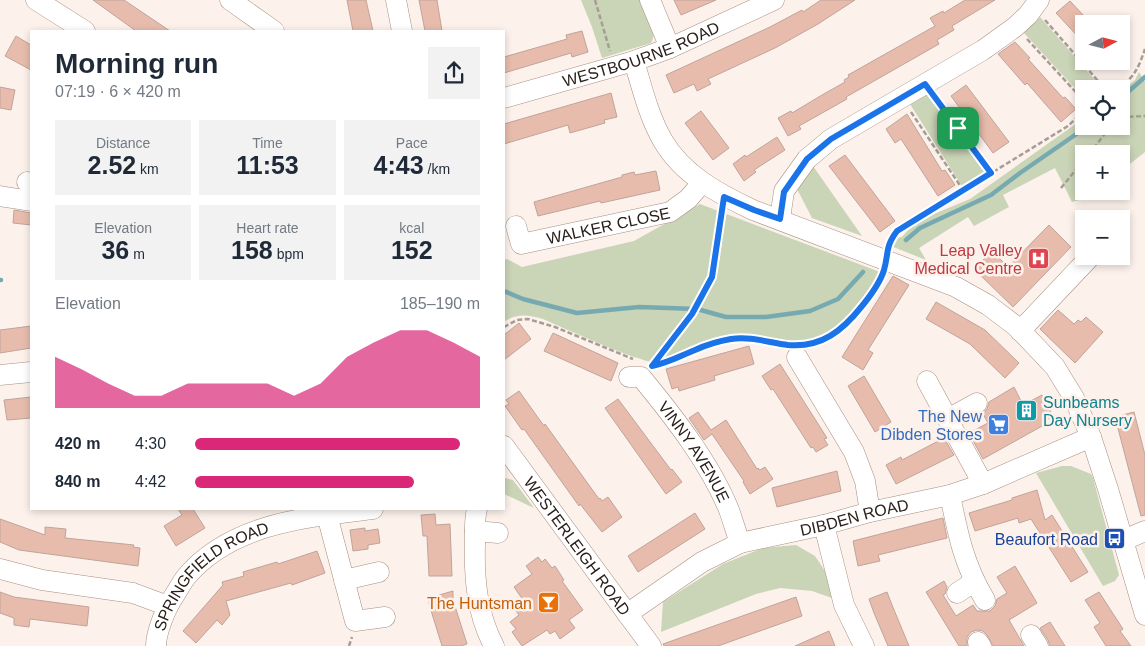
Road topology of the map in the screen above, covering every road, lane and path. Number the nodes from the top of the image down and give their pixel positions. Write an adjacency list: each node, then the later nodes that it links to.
1 (36, 0): 9 (street)
2 (230, 0): 10 (street)
3 (396, 0): 11 (street)
4 (595, 0): 15 (path)
5 (650, 0): 12 (street)
6 (774, 0): 12 (street, WESTBOURNE ROAD)
7 (1036, 4): 8 (street); 16 (path)
8 (1015, 26): 18 (street); 19 (path)
9 (83, 30)
10 (273, 30)
11 (402, 30)
12 (670, 48): 14 (street, WESTBOURNE ROAD)
13 (1145, 49): 17 (path)
14 (634, 61): 15 (street, WESTBOURNE ROAD); 29 (street)
15 (614, 67): 20 (street, WESTBOURNE ROAD)
16 (1098, 80)
17 (1129, 80)
18 (925, 84): 21 (street); 28 (path)
19 (1075, 91)
20 (505, 98)
21 (902, 98): 32 (path); 35 (street)
22 (1145, 116): 23 (path)
23 (1130, 117)
24 (1075, 119): 28 (path)
25 (1104, 135): 26 (path)
26 (1096, 145)
27 (1075, 170): 30 (path)
28 (991, 173): 32 (path)
29 (702, 183): 34 (street); 36 (street, WALKER CLOSE)
30 (1060, 188)
31 (30, 189): 33 (street)
32 (963, 190): 37 (path)
33 (0, 196)
34 (724, 197): 35 (street); 41 (path)
35 (780, 219): 37 (street)
36 (516, 226)
37 (885, 259): 40 (street); 41 (path)
38 (1082, 265): 40 (street)
39 (505, 326): 42 (path)
40 (1020, 331): 48 (street)
41 (796, 349): 54 (street)
42 (633, 369): 61 (street, VINNY AVENUE)
43 (30, 372): 44 (street)
44 (0, 375)
45 (927, 381): 47 (street)
46 (978, 403): 47 (street)
47 (948, 419): 50 (street)
48 (1091, 437): 50 (street, DIBDEN ROAD); 60 (street)
49 (505, 450): 69 (street, WESTERLEIGH ROAD)
50 (983, 484): 51 (street, DIBDEN ROAD)
51 (950, 496): 54 (street, DIBDEN ROAD); 65 (street)
52 (364, 510): 55 (street, SPRINGFIELD ROAD)
53 (477, 510): 57 (street)
54 (870, 512): 56 (street, DIBDEN ROAD)
55 (327, 514): 64 (street); 68 (street, SPRINGFIELD ROAD)
56 (824, 525): 61 (street, DIBDEN ROAD); 75 (street)
57 (475, 531): 59 (street); 72 (street)
58 (1145, 531): 60 (street)
59 (498, 533)
60 (1124, 540): 70 (street)
61 (740, 543): 69 (street, DIBDEN ROAD)
62 (0, 569): 68 (street)
63 (379, 572): 64 (street)
64 (344, 580): 71 (street)
65 (974, 582): 66 (street); 67 (street)
66 (957, 593)
67 (985, 600)
68 (168, 606): 73 (street, SPRINGFIELD ROAD)
69 (627, 614): 74 (street, WESTERLEIGH ROAD)
70 (1145, 615)
71 (385, 617)
72 (492, 635)
73 (156, 646)
74 (651, 646)
75 (864, 646)

